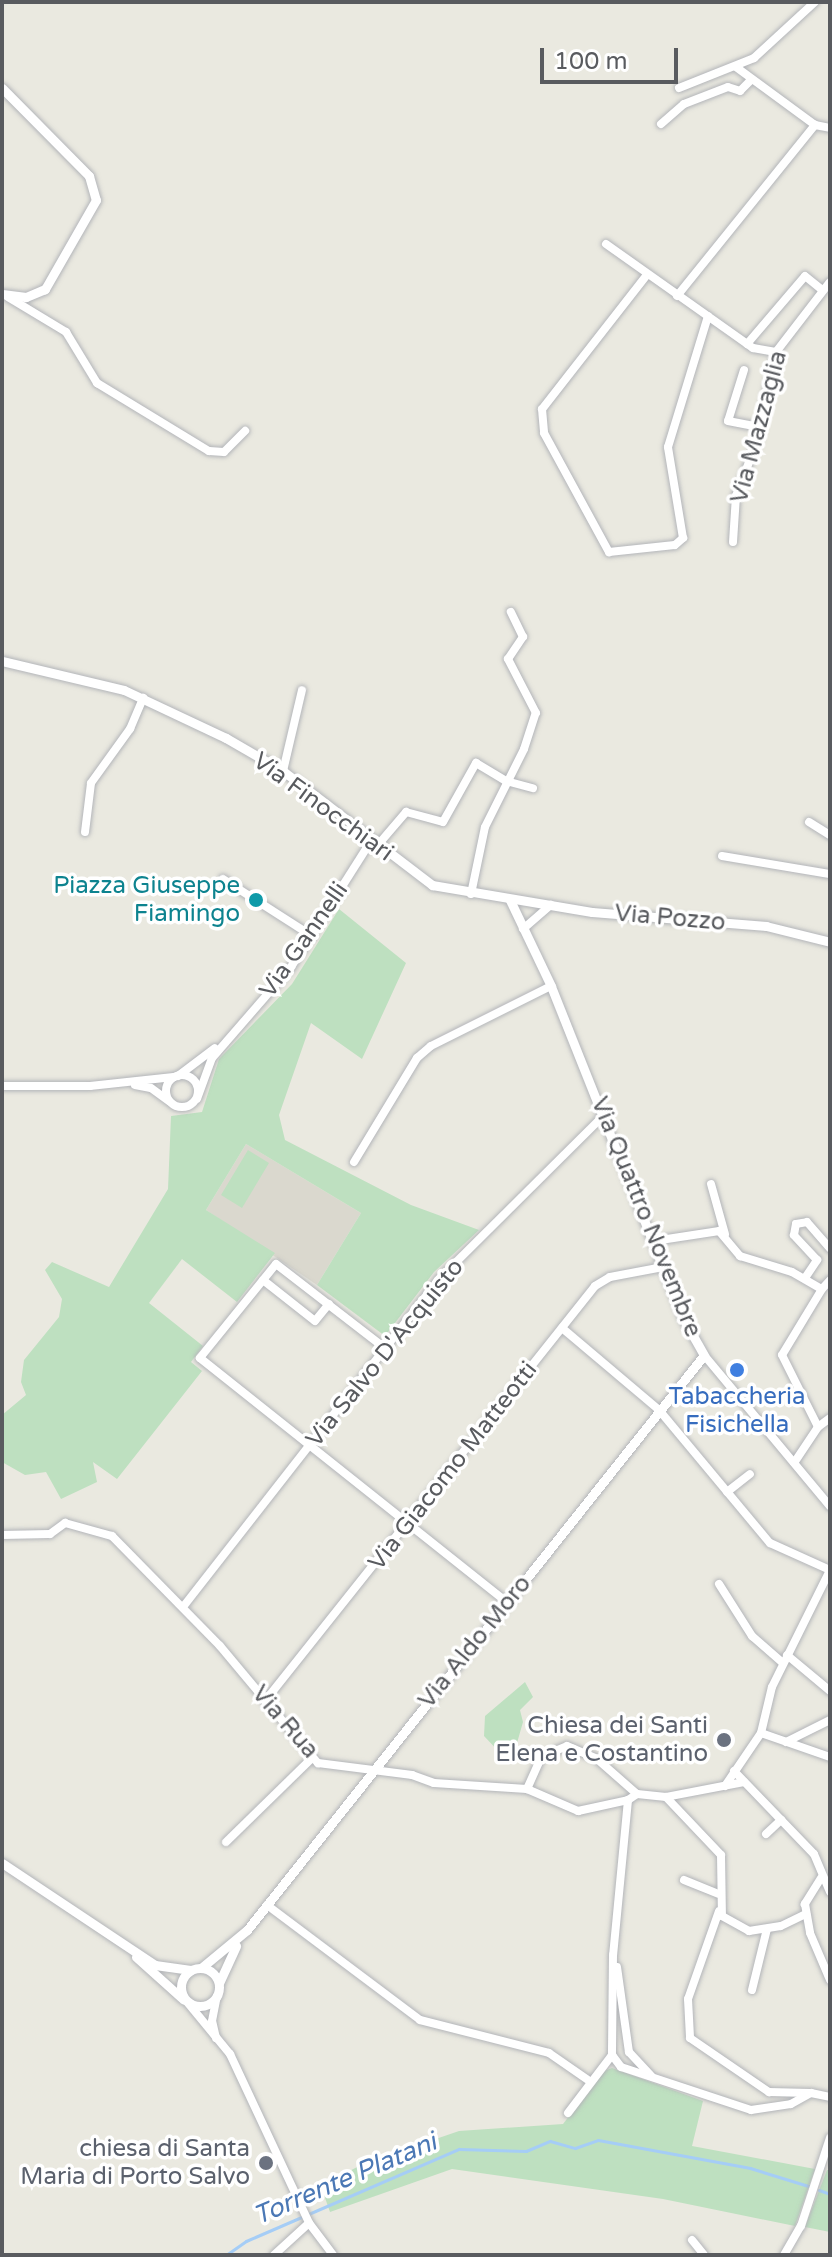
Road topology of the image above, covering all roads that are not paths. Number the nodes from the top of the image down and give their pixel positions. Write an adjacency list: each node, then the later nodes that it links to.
1 (815, 2): 2 (street)
2 (736, 67): 3 (street); 5 (street)
3 (751, 80): 6 (street); 7 (street)
4 (2, 88): 13 (street)
5 (679, 88)
6 (661, 124)
7 (815, 125): 8 (street); 14 (street)
8 (830, 128)
9 (606, 244): 10 (street)
10 (646, 276): 14 (street); 15 (street)
11 (830, 282): 12 (street, Via Mazzaglia)
12 (822, 290): 16 (street); 17 (street, Via Mazzaglia)
13 (5, 296): 20 (street)
14 (677, 296): 15 (street)
15 (708, 316): 16 (street)
16 (747, 344): 17 (street)
17 (776, 352): 19 (street, Via Mazzaglia)
18 (744, 370): 19 (street)
19 (760, 427): 21 (street, Via Mazzaglia)
20 (245, 431)
21 (733, 542)
22 (511, 612): 27 (street)
23 (2, 661): 25 (street, Via Finocchiari)
24 (302, 690): 26 (street)
25 (143, 698): 26 (street, Via Finocchiari); 30 (street)
26 (283, 771): 32 (street, Via Finocchiari)
27 (506, 781): 28 (street); 32 (street, Via Gannelli); 36 (street)
28 (533, 788)
29 (809, 822): 31 (street)
30 (85, 832)
31 (830, 835)
32 (374, 844): 36 (street, Via Finocchiari); 40 (street, Via Gannelli)
33 (722, 856): 34 (street)
34 (830, 874)
35 (223, 879): 40 (street)
36 (471, 894): 37 (street, Via Finocchiari)
37 (510, 900): 38 (street, Via Pozzo); 39 (street, Via Quattro Novembre)
38 (551, 905): 39 (street); 41 (street, Via Pozzo)
39 (523, 929): 42 (street, Via Quattro Novembre)
40 (312, 936): 43 (street, Via Gannelli)
41 (830, 942)
42 (551, 986): 49 (street, Via Quattro Novembre); 50 (street)
43 (231, 1034): 44 (street, Via Gannelli); 47 (street, Via Gannelli)
44 (176, 1077): 45 (street); 47 (street); 48 (street)
45 (122, 1084): 46 (street); 48 (street)
46 (2, 1086)
47 (197, 1099): 48 (street)
48 (170, 1102)
49 (604, 1115): 53 (street, Via Quattro Novembre); 62 (street, Via Salvo D'Acquisto)
50 (354, 1162)
51 (711, 1184): 52 (street)
52 (725, 1234): 53 (street); 56 (street)
53 (654, 1241): 55 (street, Via Quattro Novembre)
54 (830, 1248): 56 (street)
55 (663, 1267): 61 (street, Via Giacomo Matteotti); 63 (street, Via Quattro Novembre)
56 (805, 1278): 59 (street)
57 (263, 1280): 60 (street); 60 (street); 67 (street)
58 (830, 1280): 59 (street)
59 (822, 1289): 66 (street)
60 (329, 1304): 62 (street)
61 (562, 1328): 64 (street); 72 (street, Via Giacomo Matteotti)
62 (386, 1349): 67 (street, Via Salvo D'Acquisto)
63 (704, 1355): 64 (street, Via Aldo Moro); 68 (street, Via Quattro Novembre)
64 (659, 1410): 70 (street); 76 (street, Via Aldo Moro)
65 (830, 1418): 66 (street)
66 (818, 1427): 68 (street)
67 (310, 1445): 72 (street); 77 (street, Via Salvo D'Acquisto)
68 (794, 1463): 71 (street, Via Quattro Novembre)
69 (750, 1474): 70 (street)
70 (727, 1492): 74 (street)
71 (830, 1506)
72 (409, 1524): 76 (street); 80 (street, Via Giacomo Matteotti)
73 (2, 1535): 77 (street, Via Rua)
74 (830, 1570): 78 (street)
75 (719, 1584): 78 (street)
76 (507, 1602): 86 (street, Via Aldo Moro)
77 (183, 1607): 80 (street, Via Rua)
78 (785, 1659): 79 (street); 82 (street)
79 (830, 1691)
80 (265, 1701): 85 (street, Via Rua)
81 (830, 1720): 83 (street)
82 (761, 1733): 83 (street); 87 (street)
83 (786, 1742): 84 (street)
84 (830, 1757)
85 (312, 1758): 86 (street, Via Rua); 96 (street)
86 (373, 1769): 90 (street, Via Rua); 102 (street, Via Aldo Moro)
87 (734, 1771): 88 (street); 89 (street)
88 (744, 1782): 89 (street); 94 (street)
89 (724, 1787): 92 (street)
90 (527, 1789): 91 (street); 93 (street, Via Rua)
91 (637, 1794): 92 (street); 93 (street)
92 (666, 1797): 101 (street)
93 (628, 1800): 108 (street)
94 (781, 1820): 95 (street); 98 (street)
95 (766, 1834)
96 (226, 1842)
97 (2, 1863): 107 (street)
98 (821, 1878): 100 (street); 104 (street)
99 (684, 1880): 101 (street)
100 (830, 1892)
101 (718, 1894): 103 (street)
102 (267, 1905): 106 (street, Via Aldo Moro); 120 (street)
103 (719, 1911): 105 (street); 122 (street)
104 (806, 1914): 105 (street); 110 (street)
105 (767, 1929): 112 (street)
106 (247, 1930): 109 (street); 111 (street)
107 (131, 1951): 109 (street); 114 (street)
108 (613, 1955): 115 (street); 116 (street)
109 (196, 1969): 111 (street); 114 (street)
110 (830, 1980)
111 (219, 1985): 113 (street)
112 (752, 1990)
113 (217, 1996): 114 (street); 117 (street)
114 (185, 2000): 117 (street)
115 (613, 2008): 116 (street); 119 (street)
116 (623, 2008): 118 (street)
117 (216, 2039): 126 (street)
118 (629, 2052): 119 (street); 121 (street)
119 (614, 2059): 120 (street); 121 (street)
120 (588, 2080): 124 (street)
121 (658, 2081): 122 (street)
122 (811, 2093): 123 (street)
123 (830, 2097)
124 (568, 2113)
125 (830, 2138): 131 (street)
126 (309, 2223): 128 (street); 129 (street)
127 (692, 2240): 130 (street)
128 (274, 2255)
129 (333, 2255)
130 (704, 2255)
131 (784, 2255)

